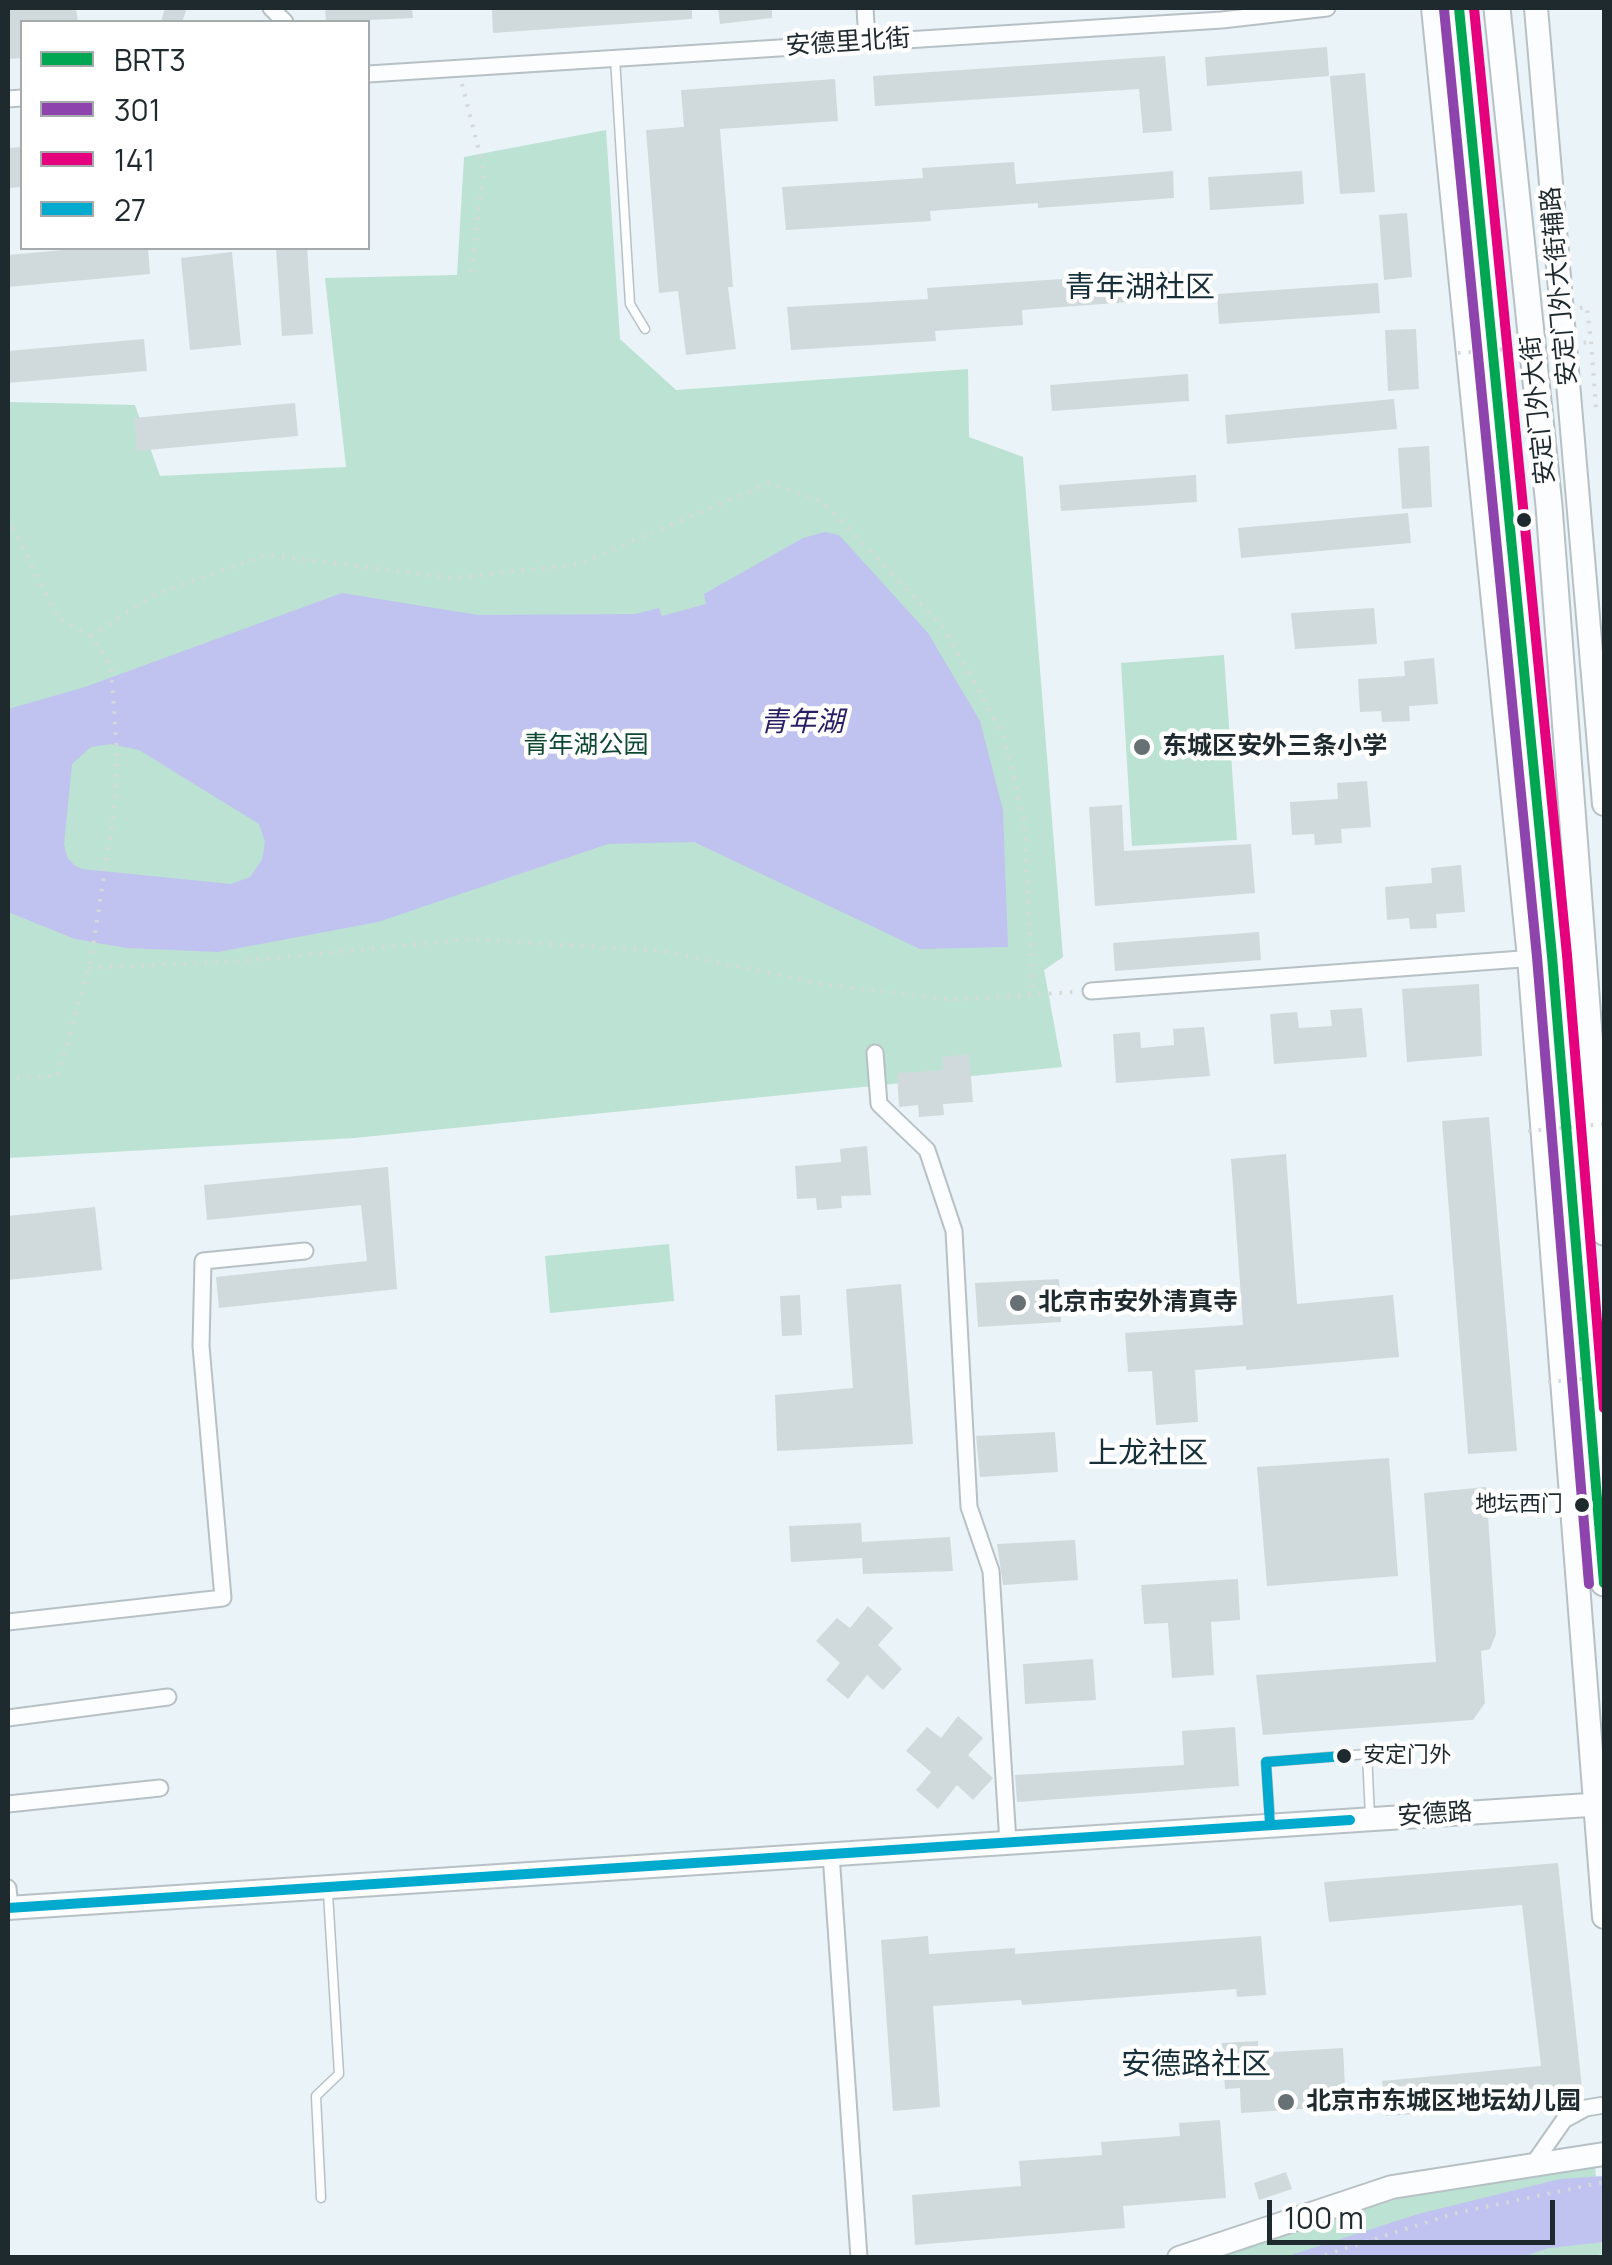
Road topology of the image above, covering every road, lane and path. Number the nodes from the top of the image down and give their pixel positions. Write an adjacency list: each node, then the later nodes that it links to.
1 (865, 8): 7 (street)
2 (1327, 8): 7 (street, 安德里北街)
3 (1433, 8): 20 (street)
4 (1459, 8): 20 (main road, 安定门外大街)
5 (1497, 8): 28 (main road, 安定门外大街)
6 (1536, 8): 19 (street, 安定门外大街辅路)
7 (868, 42): 8 (street, 安德里北街)
8 (615, 58): 9 (street, 安德里北街); 13 (lane)
9 (458, 68): 10 (street, 安德里北街); 11 (path)
10 (370, 74)
11 (470, 280)
12 (1587, 307): 14 (path)
13 (645, 328)
14 (1591, 342): 15 (path, bridge); 16 (path)
15 (1458, 353)
16 (1596, 408)
17 (8, 518): 18 (path)
18 (91, 636): 21 (path); 23 (path)
19 (1604, 804)
20 (1540, 957): 22 (street); 32 (main road, 安定门外大街); 38 (street)
21 (89, 968): 23 (path); 25 (path)
22 (1090, 990): 23 (path)
23 (1033, 995)
24 (875, 1053): 41 (street)
25 (8, 1078)
26 (1604, 1124): 27 (path, bridge)
27 (1528, 1131)
28 (1604, 1232)
29 (306, 1252): 33 (street)
30 (1604, 1377): 31 (path, bridge)
31 (1548, 1382)
32 (1604, 1583)
33 (8, 1622)
34 (168, 1698): 35 (street)
35 (8, 1718)
36 (160, 1788): 37 (street)
37 (8, 1804)
38 (1599, 1804): 39 (street, 安德路); 45 (street)
39 (1370, 1819): 40 (street, 安德路); 40 (lane)
40 (1270, 1826): 41 (street, 安德路)
41 (1008, 1843): 42 (street, 安德路)
42 (831, 1854): 43 (street, 安德路); 51 (street)
43 (328, 1888): 44 (street, 安德路); 50 (lane)
44 (8, 1902)
45 (1604, 1917)
46 (1604, 2105): 48 (street)
47 (1604, 2154): 48 (street)
48 (1534, 2163): 52 (street)
49 (1604, 2182): 53 (path)
50 (320, 2198)
51 (859, 2258)
52 (1179, 2258)
53 (1316, 2258)

